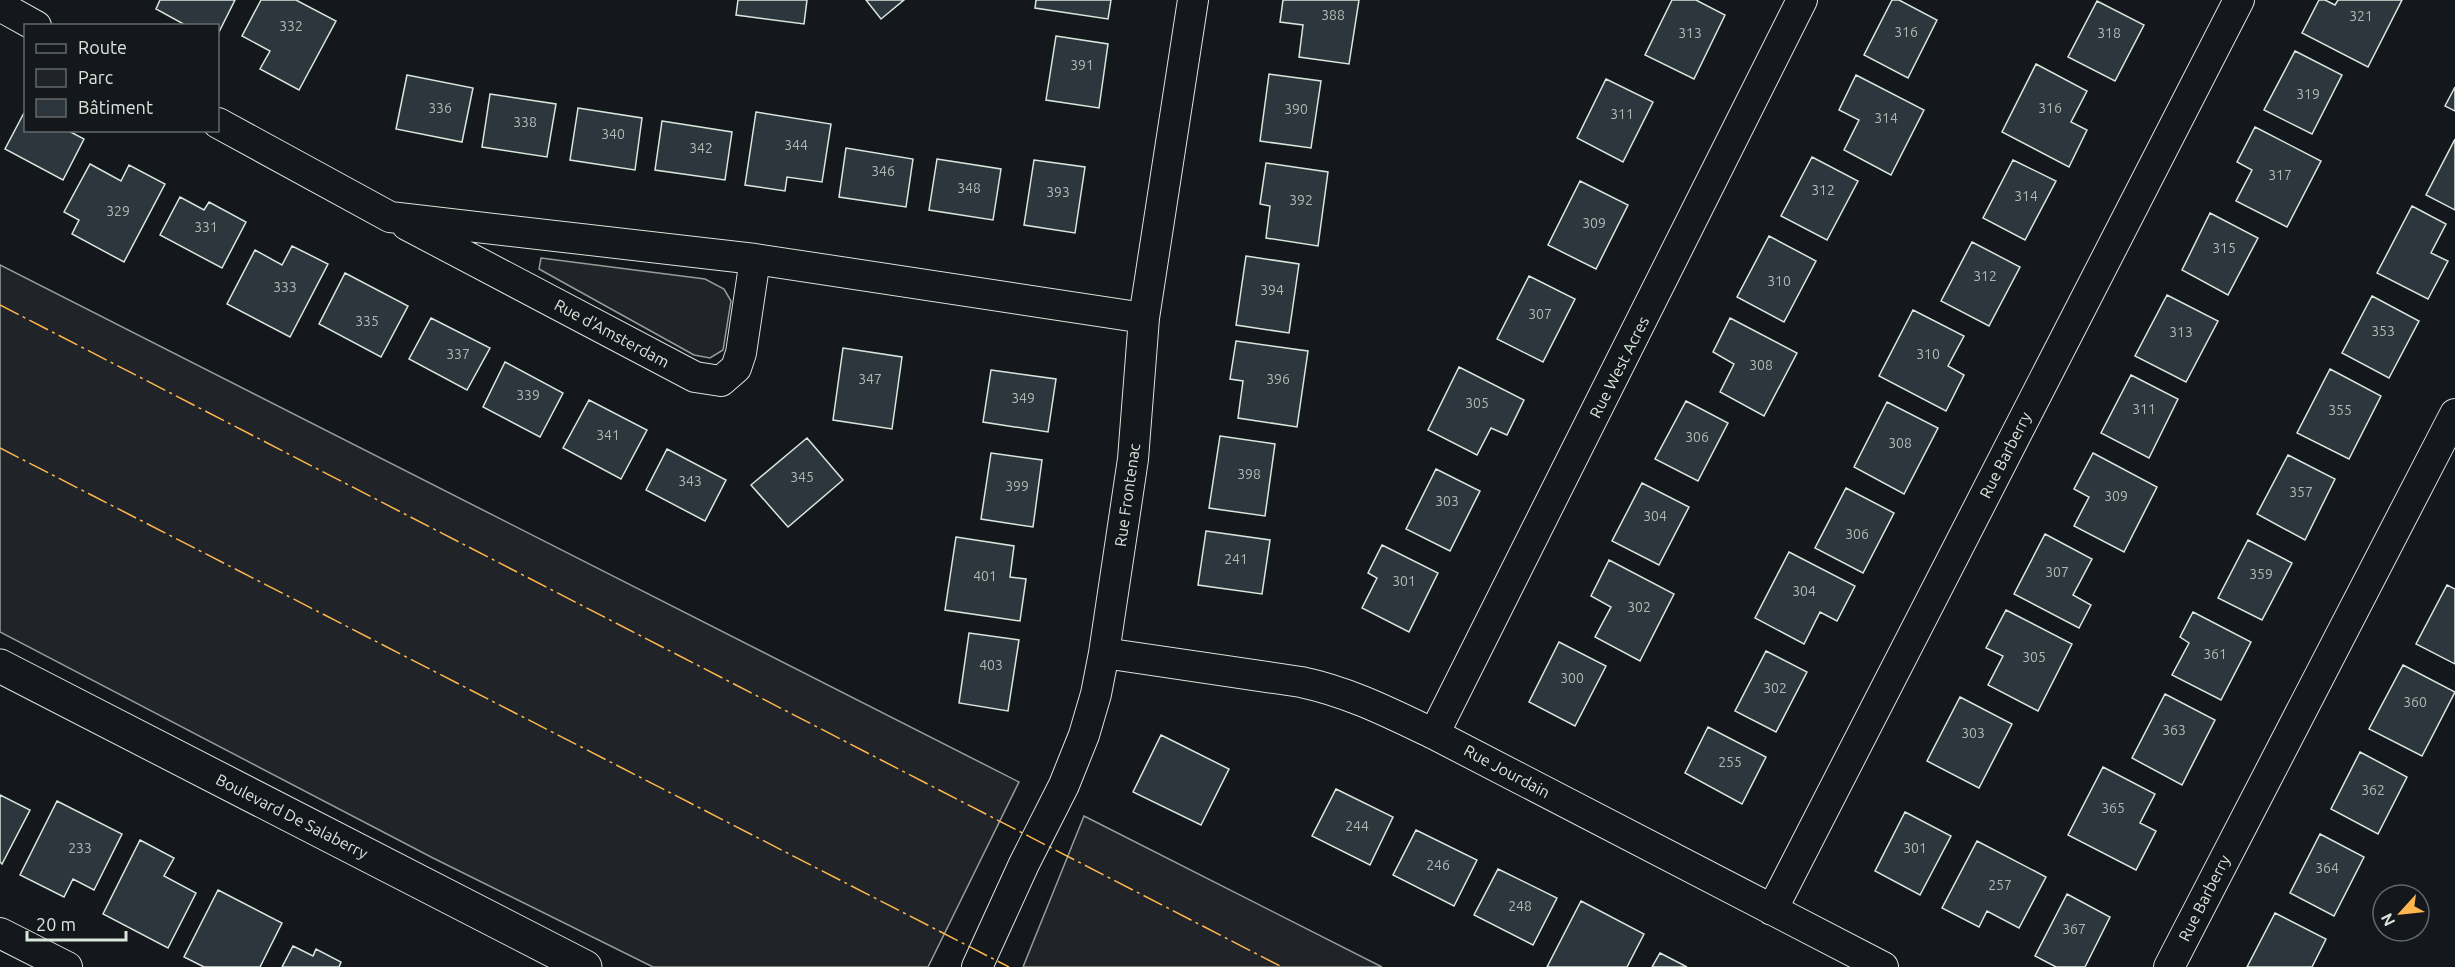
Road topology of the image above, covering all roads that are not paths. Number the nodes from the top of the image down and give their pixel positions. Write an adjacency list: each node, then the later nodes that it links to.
1 (1193, 0): 9 (street, Rue Frontenac)
2 (1803, 0): 13 (street, Rue West Acres)
3 (2239, 0): 14 (street, Rue Barberry)
4 (0, 6): 5 (street)
5 (32, 24)
6 (219, 124): 7 (street, Rue d'Amsterdam)
7 (390, 217): 8 (street, Rue d'Amsterdam); 8 (street, Rue d'Amsterdam)
8 (755, 260): 9 (street, Rue d'Amsterdam)
9 (1144, 318): 11 (street, Rue Frontenac)
10 (2455, 414): 20 (street, Rue Barberry)
11 (1104, 653): 13 (street, Rue Jourdain); 18 (street, Rue Frontenac)
12 (0, 666): 17 (street, Boulevard De Salaberry)
13 (1434, 734): 14 (street, Rue Jourdain)
14 (1772, 910): 19 (street, Rue Jourdain)
15 (0, 933): 16 (street)
16 (67, 967)
17 (585, 967)
18 (977, 967)
19 (1883, 967)
20 (2169, 967)

